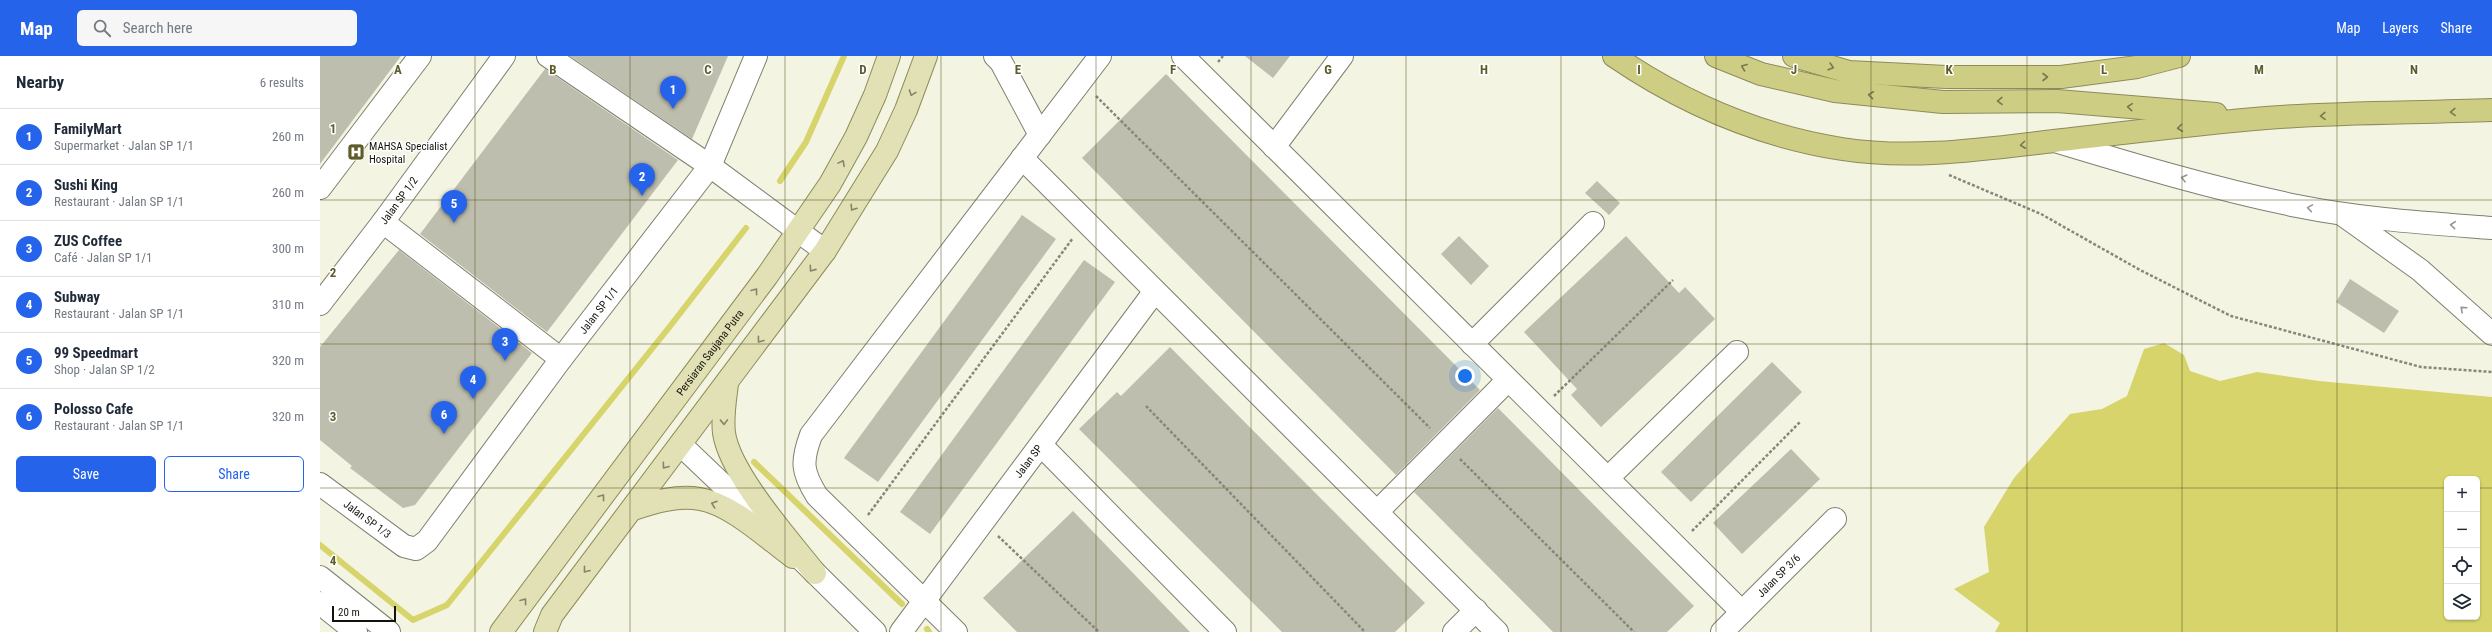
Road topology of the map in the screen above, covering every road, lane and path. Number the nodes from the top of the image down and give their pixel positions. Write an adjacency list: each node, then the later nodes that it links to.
1 (420, 56): 24 (street)
2 (504, 56): 26 (street, Jalan SP 1/2)
3 (548, 56): 22 (street)
4 (756, 56): 22 (street, Jalan SP 1/1)
5 (889, 56): 30 (main road, Persiaran Saujana Putra, one-way to 5)
6 (926, 56): 31 (main road, one-way to 31)
7 (1100, 56): 15 (street)
8 (1183, 56): 20 (street)
9 (1342, 56): 20 (street)
10 (1614, 56): 19 (highway, one-way to 10)
11 (1716, 56): 17 (highway, one-way to 11)
12 (1794, 56): 13 (highway, one-way to 13)
13 (2180, 56)
14 (1002, 58): 18 (street)
15 (1081, 81): 18 (street); 45 (path)
16 (2492, 110): 17 (highway, one-way to 17)
17 (2266, 118): 19 (highway, one-way to 19)
18 (1040, 135): 21 (street)
19 (2055, 141): 25 (street, one-way to 19)
20 (1274, 147): 36 (street)
21 (1022, 158): 27 (street); 54 (street)
22 (710, 166): 30 (street); 38 (street, Jalan SP 1/1)
23 (1947, 174): 39 (path)
24 (320, 188)
25 (2340, 213): 29 (street, one-way to 25); 35 (street, one-way to 25)
26 (384, 222): 34 (street, Jalan SP 1/2); 38 (street)
27 (1086, 222): 33 (street); 54 (path)
28 (1593, 222): 36 (street)
29 (2492, 228)
30 (798, 231): 31 (street); 66 (main road, Persiaran Saujana Putra, one-way to 30)
31 (825, 251): 41 (main road, one-way to 41)
32 (1673, 280): 43 (path)
33 (1155, 291): 47 (street, Jalan SP); 51 (street)
34 (320, 304)
35 (2492, 334)
36 (1472, 344): 40 (street)
37 (1737, 352): 48 (street)
38 (561, 359): 56 (street, Jalan SP 1/1)
39 (2492, 372)
40 (1508, 380): 43 (street); 45 (street)
41 (727, 383): 46 (main road); 57 (main road, one-way to 57)
42 (1146, 406): 73 (path)
43 (1539, 410): 48 (street)
44 (1801, 420): 55 (path)
45 (1445, 443): 51 (street); 76 (path)
46 (681, 445): 50 (main road, one-way to 50); 57 (street)
47 (1041, 445): 53 (street, Jalan SP); 72 (street)
48 (1608, 478): 55 (street)
49 (320, 484): 56 (street, Jalan SP 1/3)
50 (633, 509): 57 (main road, one-way to 50); 63 (main road, one-way to 63)
51 (1377, 512): 61 (street)
52 (1835, 519): 62 (street, Jalan SP 3/6)
53 (984, 522): 59 (street, Jalan SP); 71 (path)
54 (855, 533): 59 (street)
55 (1676, 546): 62 (street)
56 (416, 549)
57 (815, 573): 68 (street)
58 (320, 578): 65 (street)
59 (924, 601): 69 (street, Jalan SP); 70 (street)
60 (320, 603): 64 (street)
61 (1476, 610): 74 (street); 75 (street)
62 (1742, 612): 77 (street, Jalan SP 3/6)
63 (549, 623): 67 (main road)
64 (356, 632)
65 (389, 632)
66 (501, 632)
67 (539, 632)
68 (875, 632)
69 (901, 632)
70 (956, 632)
71 (1099, 632)
72 (1225, 632)
73 (1365, 632)
74 (1454, 632)
75 (1498, 632)
76 (1634, 632)
77 (1722, 632)

